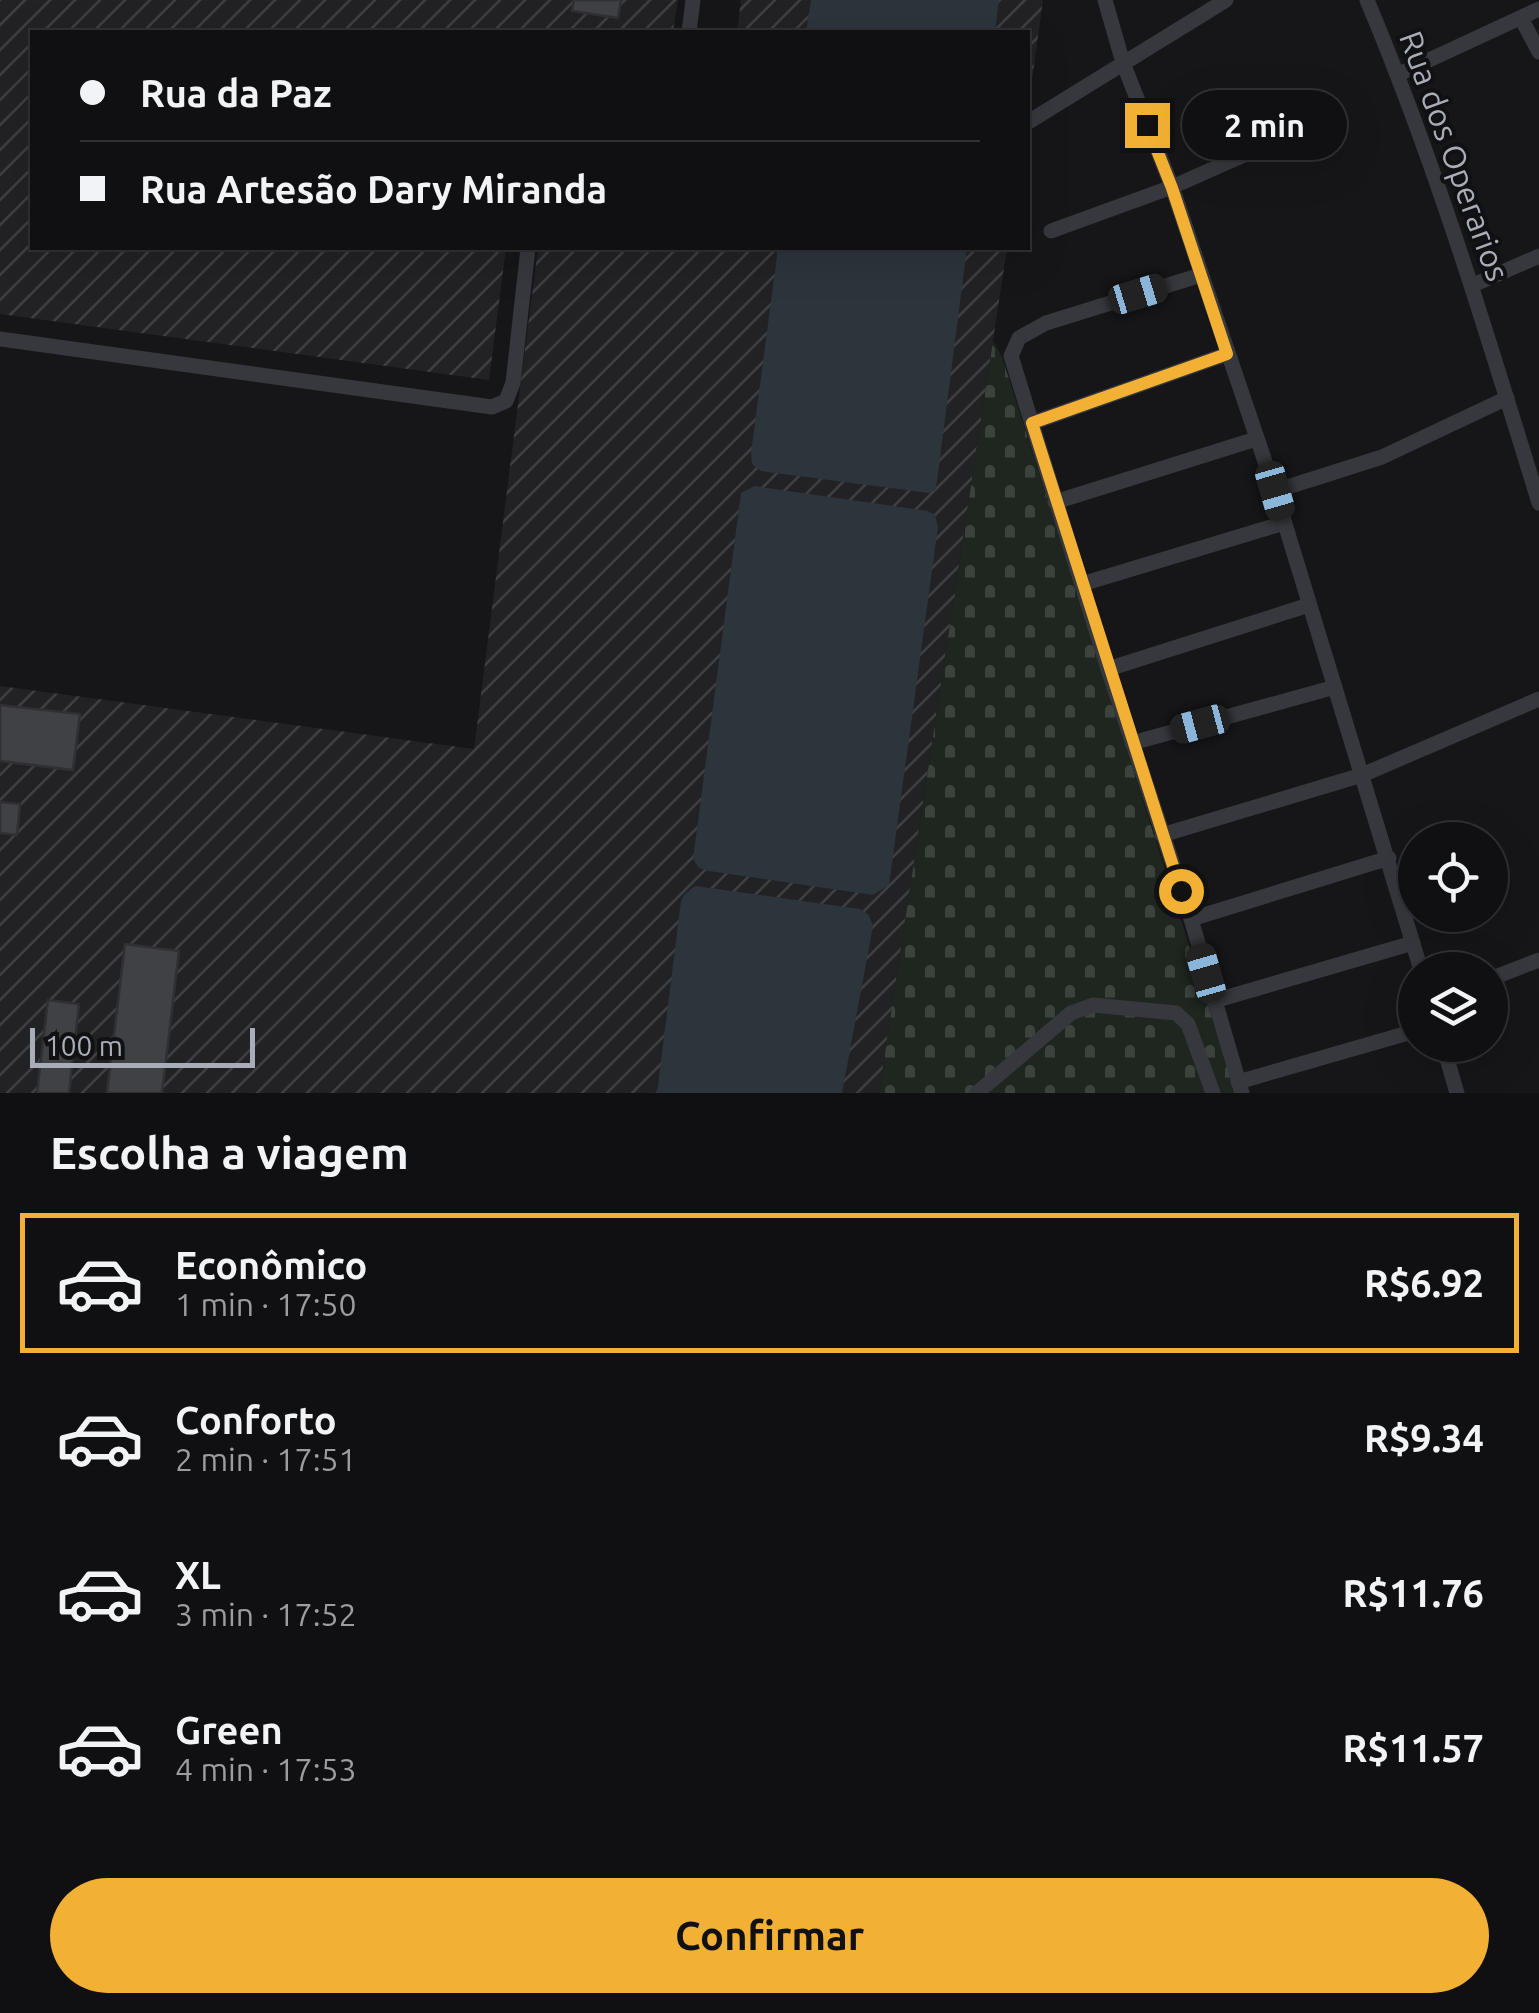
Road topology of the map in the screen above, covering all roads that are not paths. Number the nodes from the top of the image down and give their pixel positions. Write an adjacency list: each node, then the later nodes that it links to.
1 (693, 0): 7 (street)
2 (1105, 0): 9 (street)
3 (1226, 0): 9 (street)
4 (1368, 0): 10 (street, Rua dos Operarios)
5 (1539, 9): 6 (street)
6 (1521, 18): 8 (street); 10 (street)
7 (689, 30)
8 (1539, 52)
9 (1123, 63): 11 (street); 13 (street)
10 (1398, 74): 18 (street, Rua dos Operarios)
11 (1030, 121)
12 (1269, 144): 13 (street)
13 (1172, 188): 14 (street); 17 (street)
14 (1052, 230)
15 (528, 250): 19 (street)
16 (1539, 256): 18 (street)
17 (1200, 276): 20 (street); 22 (street)
18 (1473, 285): 21 (street, Rua dos Operarios)
19 (0, 339)
20 (1227, 354): 22 (street); 23 (street)
21 (1507, 398): 24 (street); 26 (street, Rua dos Operarios)
22 (1032, 423): 25 (street)
23 (1256, 439): 24 (street); 25 (street)
24 (1275, 491): 27 (street)
25 (1055, 502): 28 (street)
26 (1539, 503)
27 (1284, 523): 28 (street); 29 (street)
28 (1082, 584): 30 (street)
29 (1308, 605): 30 (street); 31 (street)
30 (1108, 668): 33 (street)
31 (1335, 687): 33 (street); 34 (street)
32 (1539, 699): 34 (street)
33 (1132, 743): 35 (street)
34 (1362, 776): 35 (street); 36 (street)
35 (1162, 835): 37 (street)
36 (1389, 858): 37 (street); 38 (street)
37 (1191, 919): 42 (street)
38 (1413, 943): 39 (street); 42 (street)
39 (1416, 952)
40 (1539, 960): 41 (street)
41 (1508, 971)
42 (1214, 1000): 45 (street)
43 (1398, 1036): 45 (street)
44 (1448, 1062): 48 (street)
45 (1240, 1087)
46 (977, 1093): 47 (street)
47 (1212, 1093)
48 (1458, 1093)

